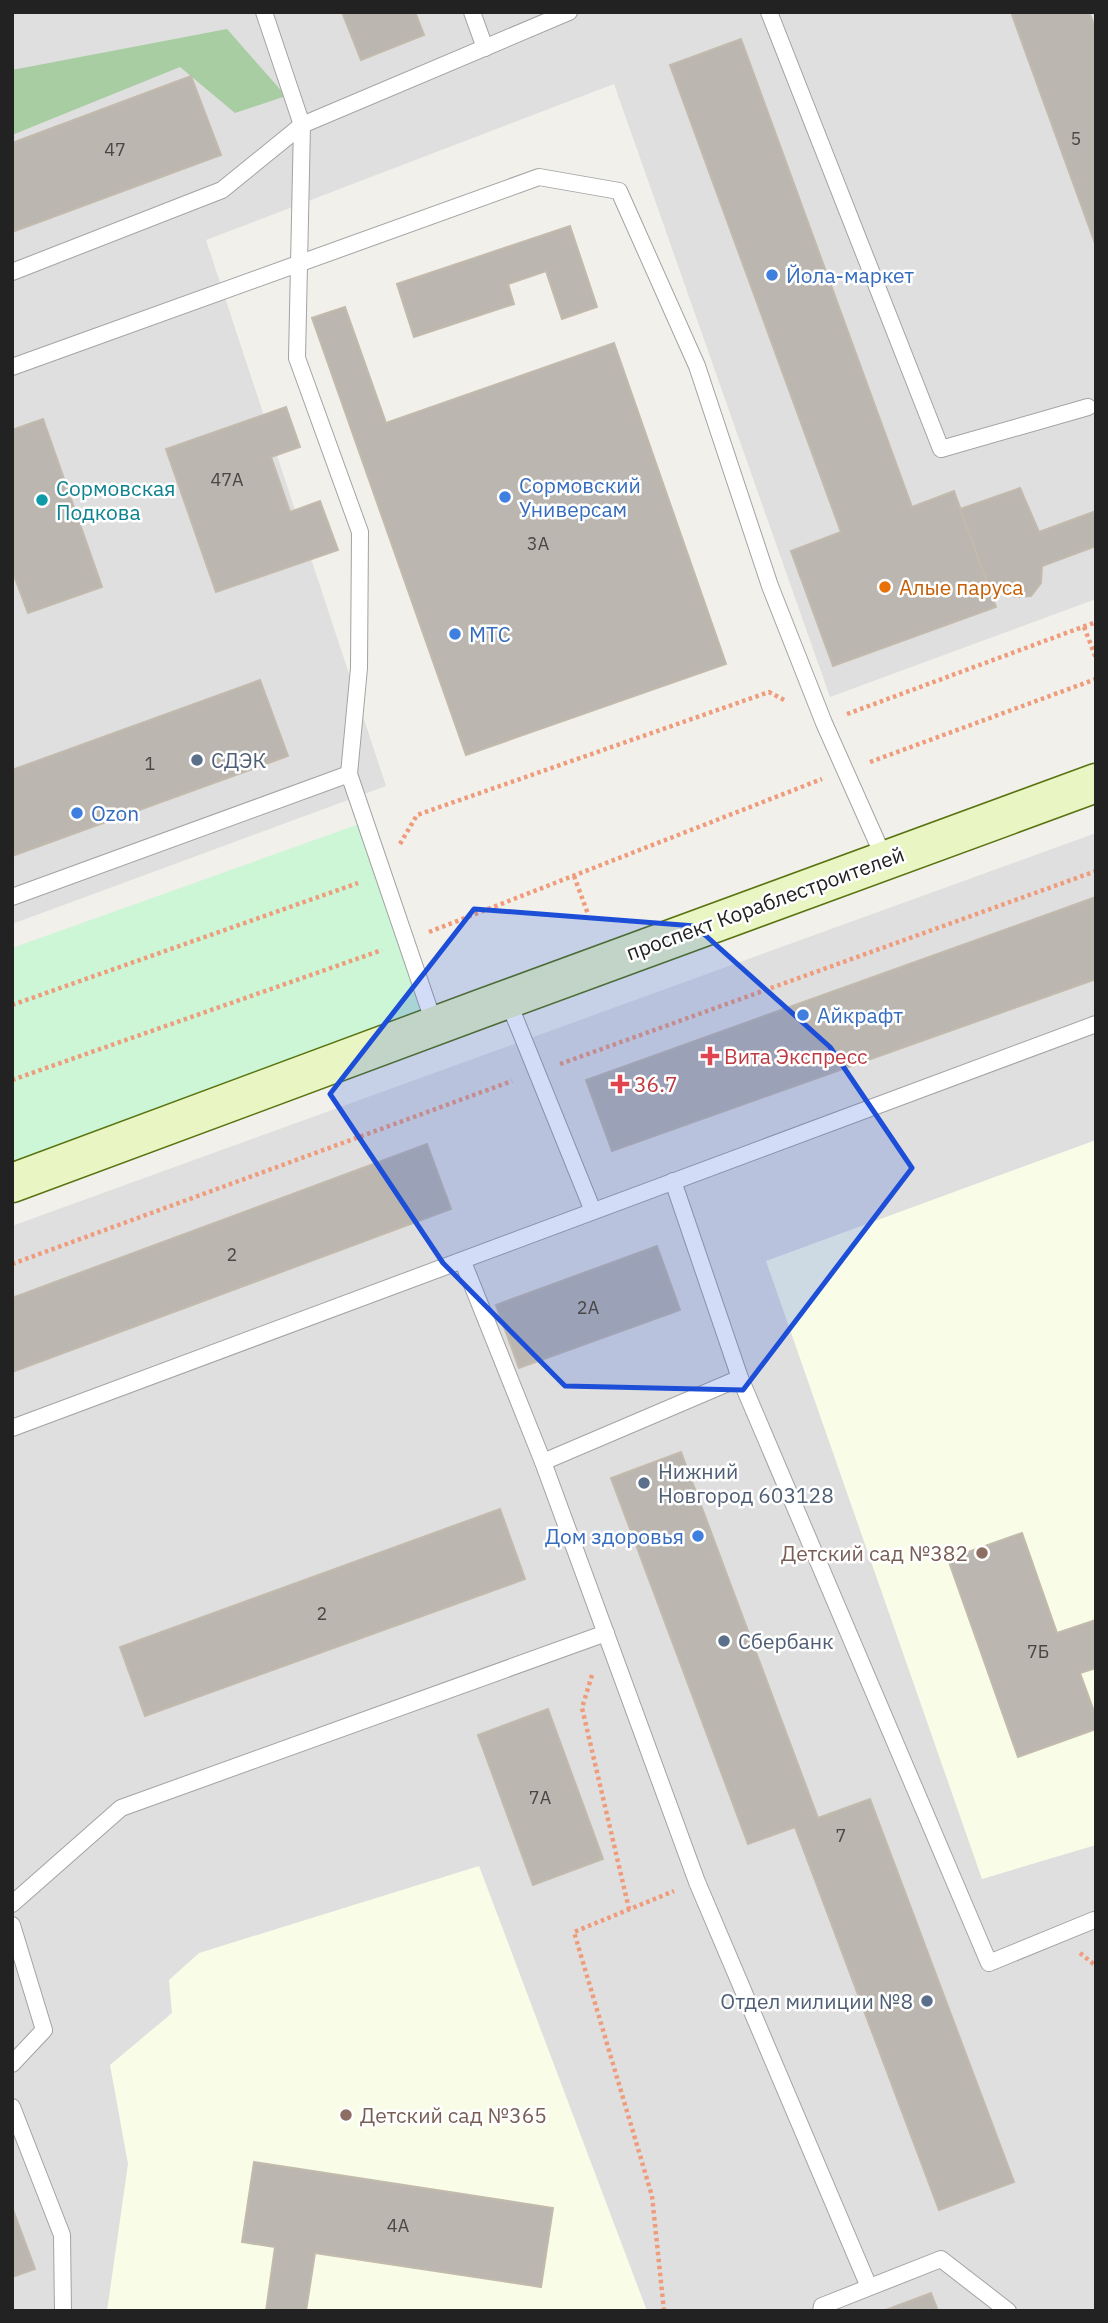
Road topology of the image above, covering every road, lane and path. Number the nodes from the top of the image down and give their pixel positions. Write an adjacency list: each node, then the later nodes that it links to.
1 (264, 12): 6 (lane)
2 (472, 12): 5 (lane)
3 (569, 12): 5 (lane)
4 (769, 12): 10 (lane)
5 (485, 48): 6 (lane)
6 (302, 125): 7 (lane); 8 (lane)
7 (299, 261): 9 (lane); 15 (lane); 17 (lane)
8 (12, 272)
9 (12, 367)
10 (1088, 407)
11 (1096, 622): 12 (path)
12 (1084, 627): 13 (path); 15 (path)
13 (1096, 658)
14 (1096, 679): 16 (path)
15 (824, 723): 16 (lane); 20 (path)
16 (845, 771): 19 (lane); 21 (path)
17 (349, 774): 20 (lane); 22 (lane)
18 (1096, 783): 19 (street, проспект Кораблестроителей)
19 (884, 860): 25 (street, проспект Кораблестроителей)
20 (383, 873): 24 (lane); 26 (path)
21 (574, 876): 23 (path); 24 (path)
22 (12, 897)
23 (588, 914)
24 (406, 941): 28 (lane); 29 (path)
25 (508, 1001): 28 (street, проспект Кораблестроителей); 32 (lane)
26 (12, 1005)
27 (1096, 1024): 30 (lane)
28 (435, 1026): 31 (street, проспект Кораблестроителей)
29 (12, 1080)
30 (673, 1181): 32 (lane); 34 (lane)
31 (12, 1183)
32 (593, 1211): 33 (lane)
33 (463, 1262): 35 (lane); 36 (lane)
34 (740, 1378): 36 (lane); 41 (lane)
35 (12, 1428)
36 (543, 1462): 37 (lane)
37 (606, 1633): 38 (lane); 39 (lane); 40 (path)
38 (696, 1882): 40 (path); 45 (lane)
39 (12, 1904)
40 (628, 1909): 47 (path)
41 (1094, 1920)
42 (12, 1925): 43 (lane)
43 (12, 2064)
44 (12, 2107): 46 (lane)
45 (869, 2287): 48 (lane); 49 (lane)
46 (63, 2311)
47 (664, 2311)
48 (821, 2311)
49 (1008, 2311)

